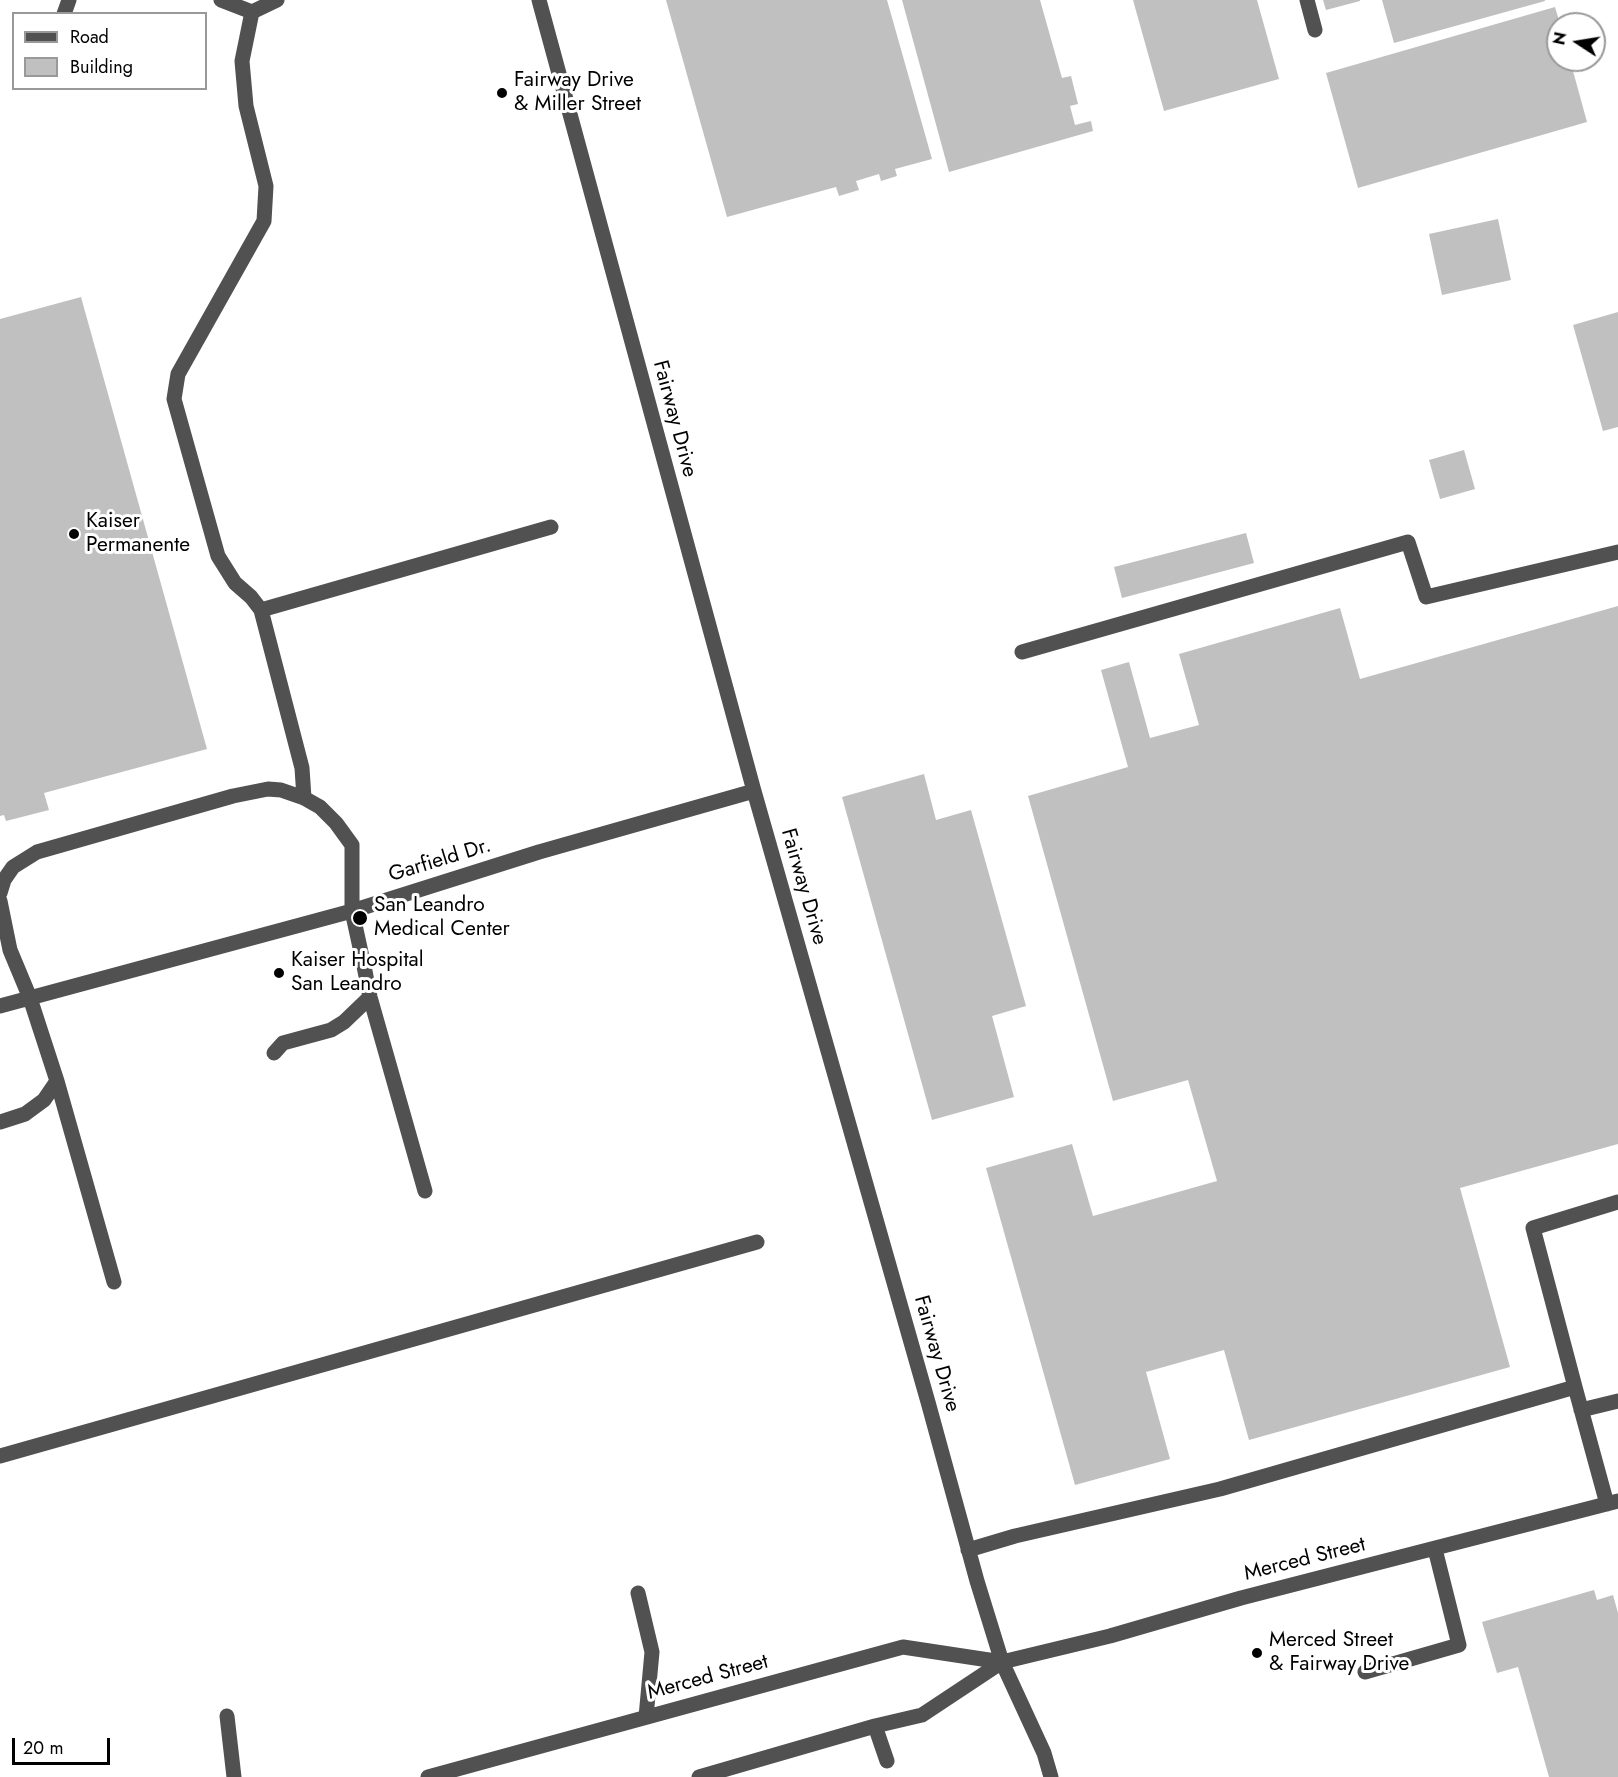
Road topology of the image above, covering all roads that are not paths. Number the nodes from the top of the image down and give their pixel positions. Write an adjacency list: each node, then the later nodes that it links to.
1 (221, 0): 5 (street)
2 (277, 0): 5 (street)
3 (539, 0): 11 (street, Fairway Drive)
4 (1307, 0): 6 (street)
5 (252, 12): 9 (street)
6 (1315, 30)
7 (551, 527): 9 (street)
8 (1618, 552): 10 (street)
9 (261, 610): 12 (street)
10 (1022, 652)
11 (754, 791): 15 (street, Garfield Dr.); 32 (street, Fairway Drive)
12 (304, 798): 13 (street); 15 (street)
13 (0, 893)
14 (0, 901): 17 (street)
15 (352, 910): 16 (street); 17 (street, Garfield Dr.)
16 (370, 997): 19 (street); 22 (street)
17 (30, 998): 18 (street, Garfield Dr.); 20 (street)
18 (0, 1006)
19 (274, 1053)
20 (57, 1081): 21 (street); 25 (street)
21 (0, 1122)
22 (425, 1191)
23 (1618, 1202): 26 (street)
24 (757, 1242): 29 (street)
25 (114, 1282)
26 (1575, 1387): 28 (street); 32 (street)
27 (1618, 1401): 28 (street)
28 (1581, 1410): 30 (street)
29 (0, 1456)
30 (1612, 1502): 31 (street, Merced Street)
31 (1435, 1549): 34 (street, Merced Street); 35 (street)
32 (968, 1550): 34 (street, Fairway Drive)
33 (638, 1593): 37 (street)
34 (1002, 1662): 37 (street, Merced Street); 38 (street, Merced Street); 43 (street, Fairway Drive)
35 (1365, 1672)
36 (227, 1716): 40 (street)
37 (646, 1717): 41 (street, Merced Street)
38 (874, 1726): 39 (street); 42 (street, Merced Street)
39 (887, 1761)
40 (234, 1777)
41 (428, 1777)
42 (699, 1777)
43 (1051, 1777)

